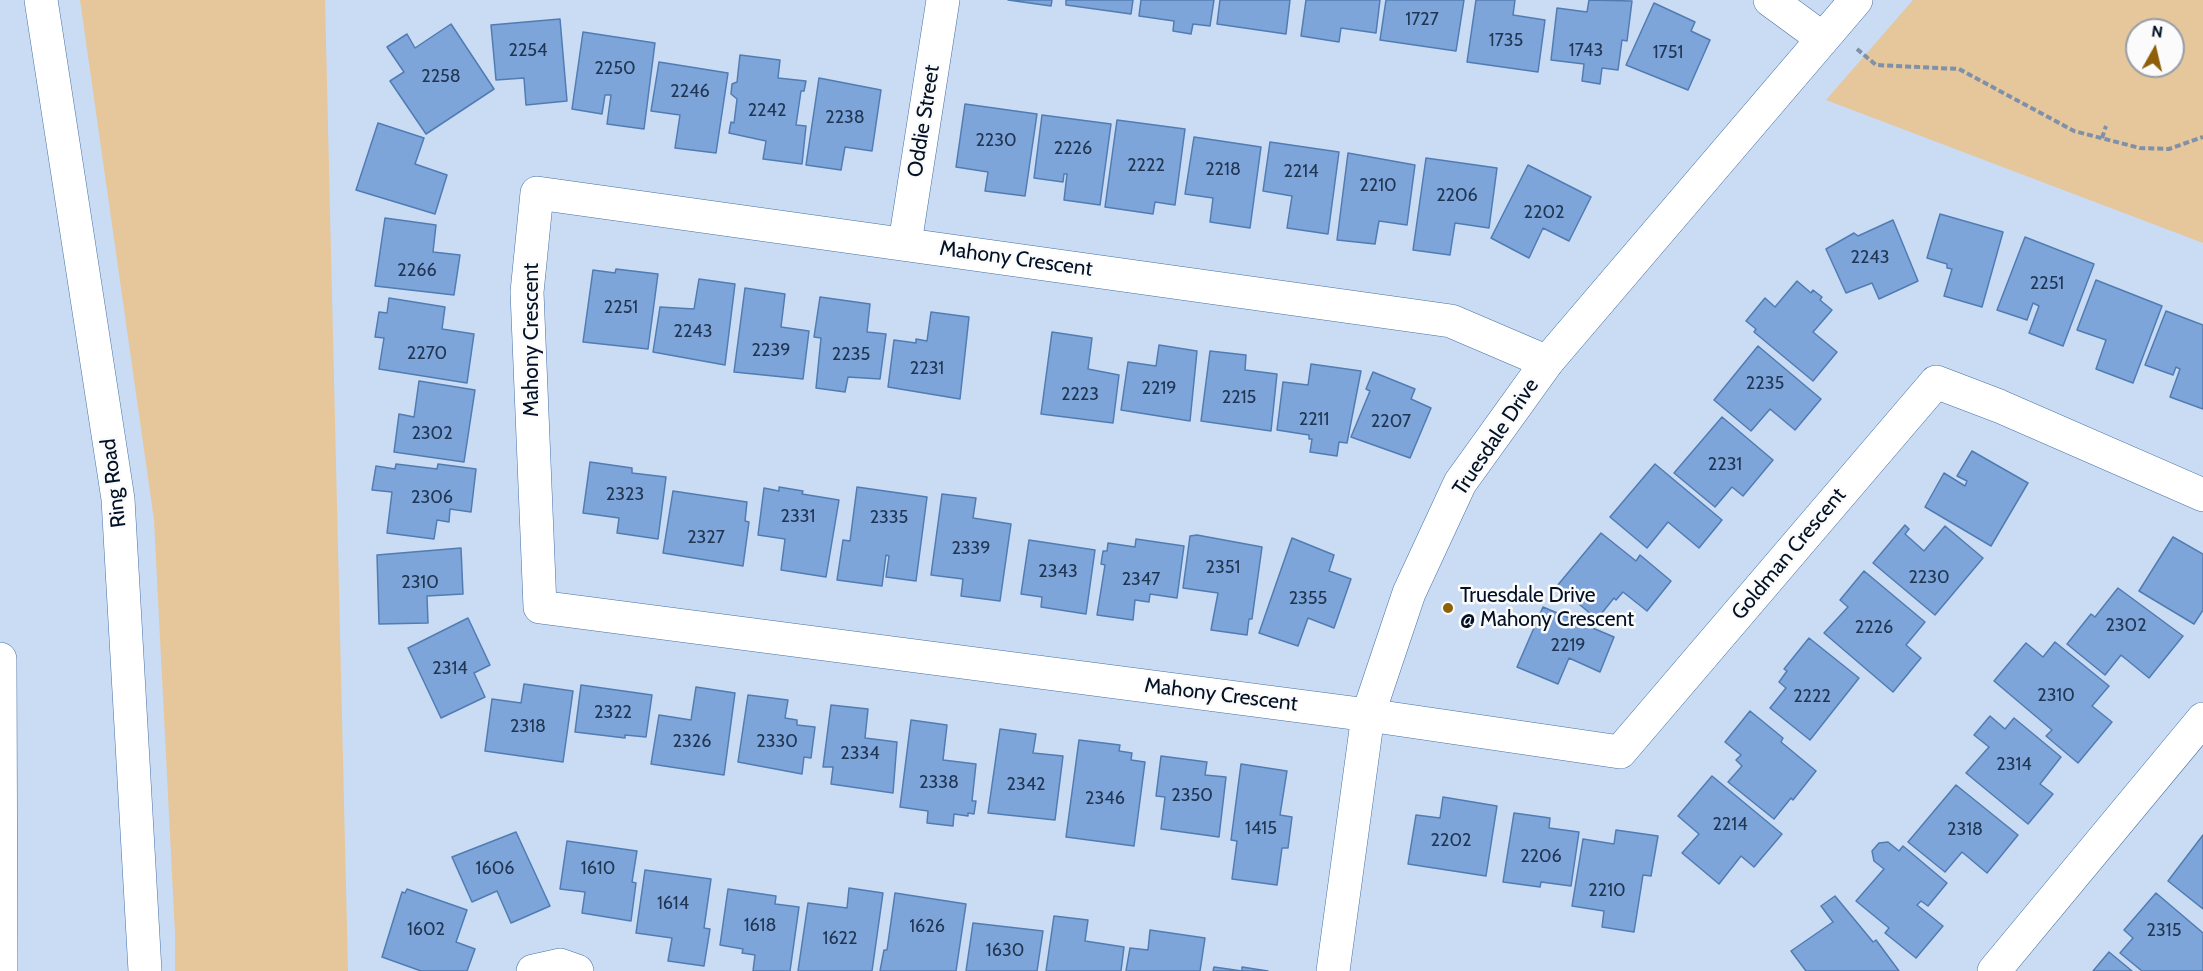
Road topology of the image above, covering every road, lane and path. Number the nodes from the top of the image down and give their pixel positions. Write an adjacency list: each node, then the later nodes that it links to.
1 (41, 0): 16 (main road, Ring Road)
2 (943, 0): 9 (main road, Oddie Street)
3 (1770, 0): 5 (main road)
4 (1856, 0): 5 (main road, Truesdale Drive)
5 (1827, 33): 8 (path); 10 (main road, Truesdale Drive)
6 (2106, 126): 8 (path)
7 (2203, 137): 8 (path)
8 (2102, 138)
9 (905, 243): 10 (main road, Mahony Crescent); 13 (main road, Mahony Crescent)
10 (1547, 362): 13 (main road, Truesdale Drive)
11 (2203, 495): 13 (main road, Goldman Crescent)
12 (0, 659): 15 (main road)
13 (1368, 715): 19 (main road, Truesdale Drive)
14 (2203, 719): 20 (main road)
15 (1, 971)
16 (146, 971)
17 (533, 971): 18 (main road)
18 (577, 971)
19 (1333, 971)
20 (1994, 971)

